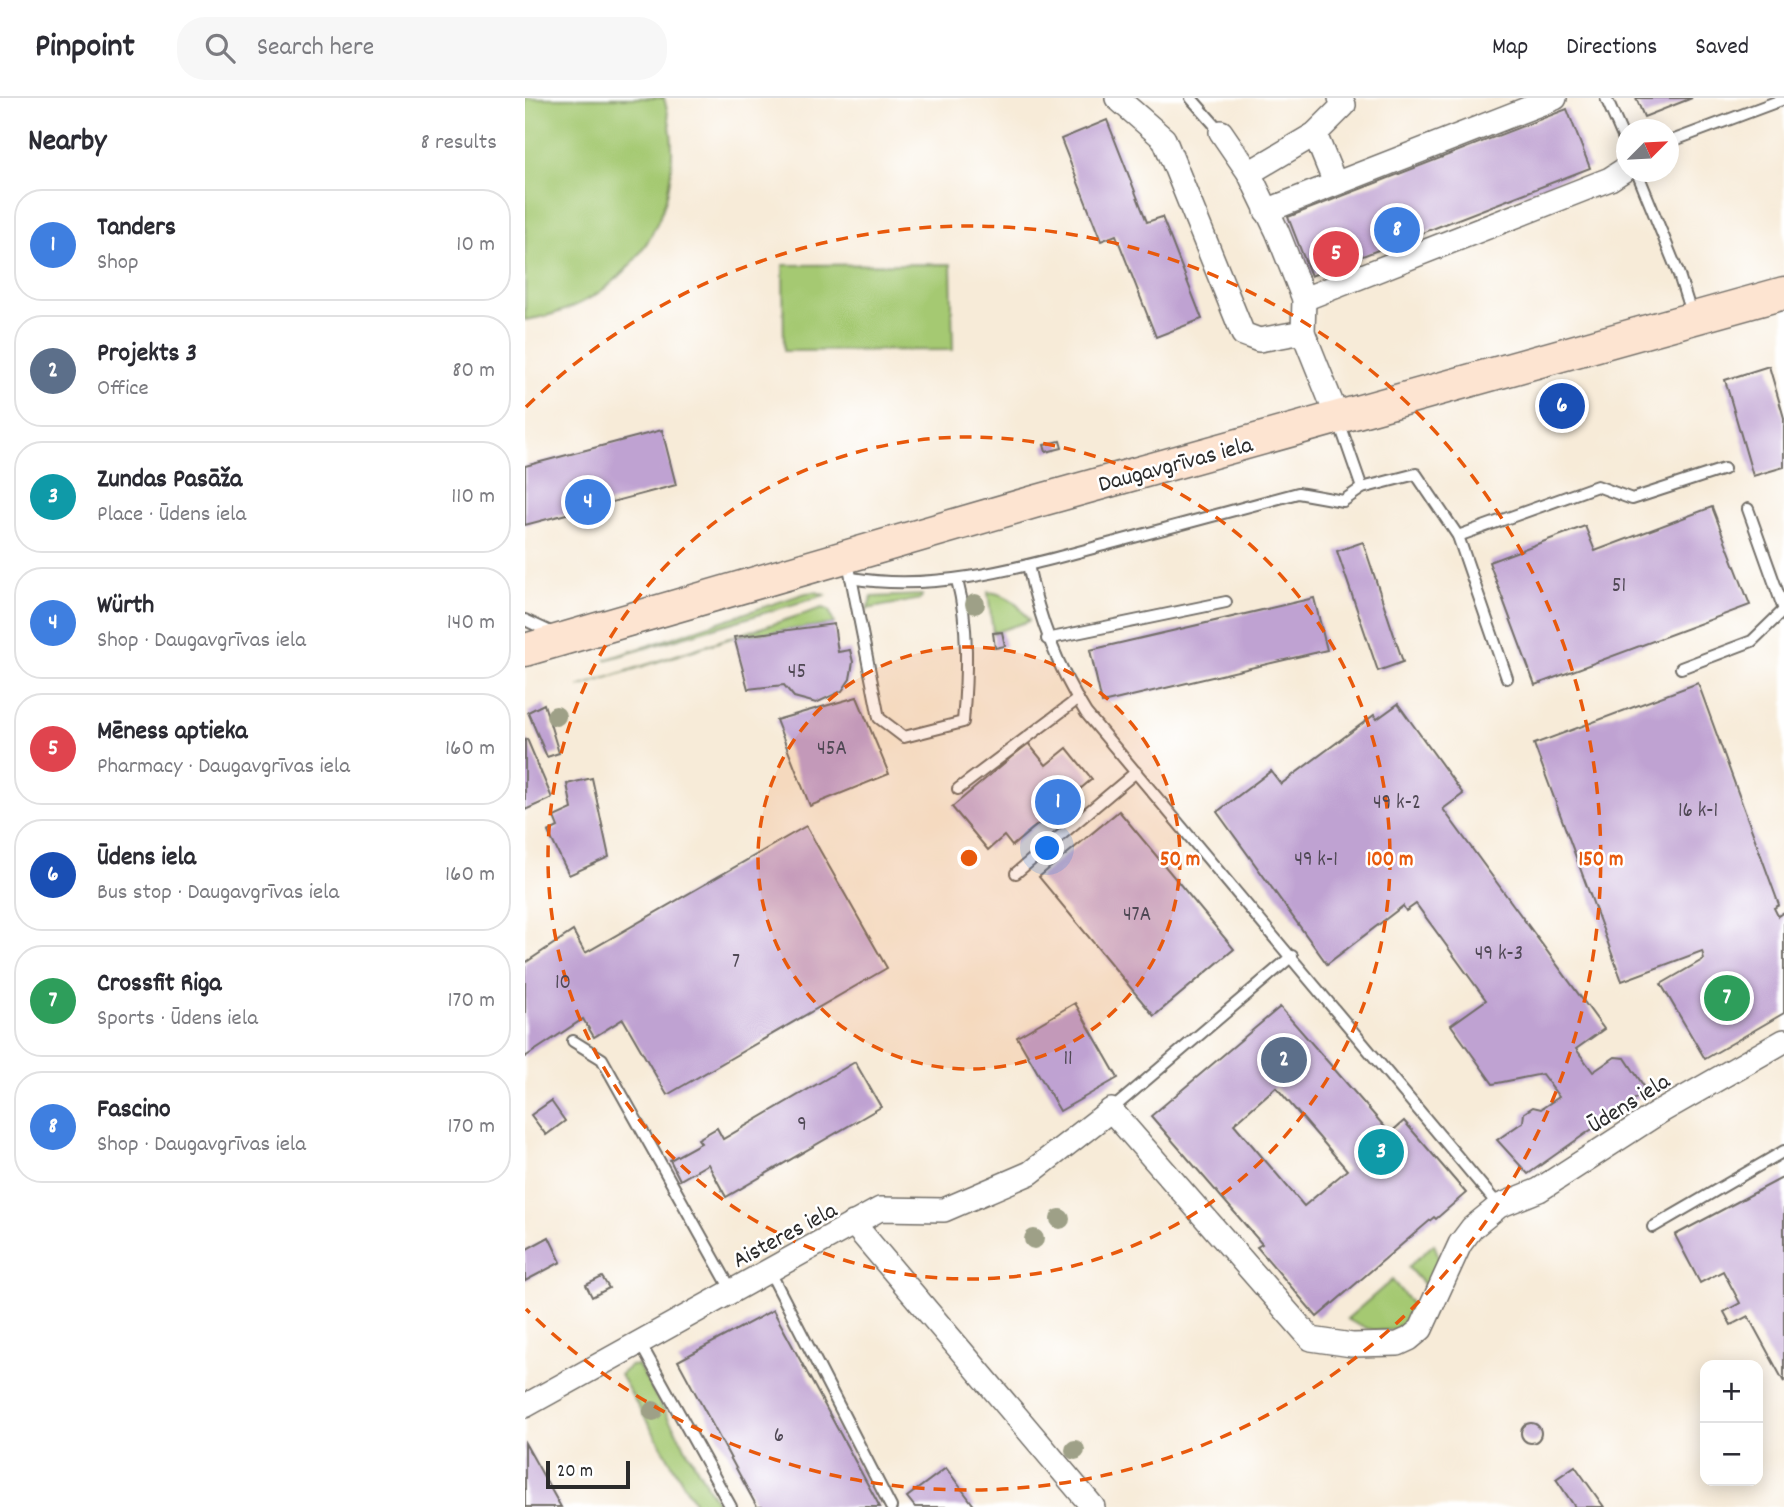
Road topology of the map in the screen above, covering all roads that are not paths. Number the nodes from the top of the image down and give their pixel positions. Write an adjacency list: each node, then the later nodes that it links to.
1 (1117, 98): 19 (street)
2 (1191, 98): 8 (lane)
3 (1340, 98): 9 (street)
4 (1555, 98): 14 (street)
5 (1606, 98): 7 (lane)
6 (1784, 99): 10 (lane)
7 (1616, 122)
8 (1221, 132): 11 (street)
9 (1315, 134): 11 (street); 14 (street)
10 (1679, 138)
11 (1249, 173): 15 (street)
12 (1616, 174): 17 (street)
13 (1641, 182): 18 (lane)
14 (1335, 183): 15 (street)
15 (1266, 211): 17 (street)
16 (1784, 293): 18 (main road, Daugavgrīvas iela)
17 (1304, 299): 19 (street)
18 (1693, 319): 20 (main road, Daugavgrīvas iela)
19 (1303, 332): 20 (street)
20 (1338, 419): 22 (lane); 26 (main road, Daugavgrīvas iela)
21 (1724, 469): 24 (lane)
22 (1362, 488): 24 (lane); 25 (lane)
23 (1748, 509): 29 (lane)
24 (1458, 536): 36 (lane)
25 (1028, 565): 27 (lane); 32 (lane)
26 (849, 567): 27 (lane); 27 (lane); 31 (main road, Daugavgrīvas iela)
27 (957, 580)
28 (1226, 602): 32 (lane)
29 (1784, 610): 34 (lane)
30 (525, 620): 31 (lane)
31 (567, 639): 33 (main road, Daugavgrīvas iela); 35 (main road, Daugavgrīvas iela)
32 (1047, 639): 37 (lane)
33 (525, 650)
34 (1681, 668)
35 (525, 671)
36 (1507, 678)
37 (1078, 699): 38 (lane); 39 (lane)
38 (1136, 772): 40 (lane); 41 (lane)
39 (958, 789)
40 (1016, 873)
41 (1292, 956): 44 (lane); 46 (lane)
42 (573, 1041): 50 (lane)
43 (1784, 1041): 46 (street, Ūdens iela)
44 (1111, 1110): 46 (street, Ūdens iela); 47 (street)
45 (1784, 1151): 48 (lane)
46 (1499, 1206)
47 (853, 1223): 49 (street, Aisteres iela); 55 (street, Aisteres iela)
48 (1653, 1227)
49 (769, 1270): 50 (street, Aisteres iela); 54 (lane)
50 (732, 1291): 51 (street, Aisteres iela)
51 (640, 1343): 52 (street, Aisteres iela); 53 (lane)
52 (525, 1405)
53 (731, 1507)
54 (891, 1507)
55 (1093, 1507)

